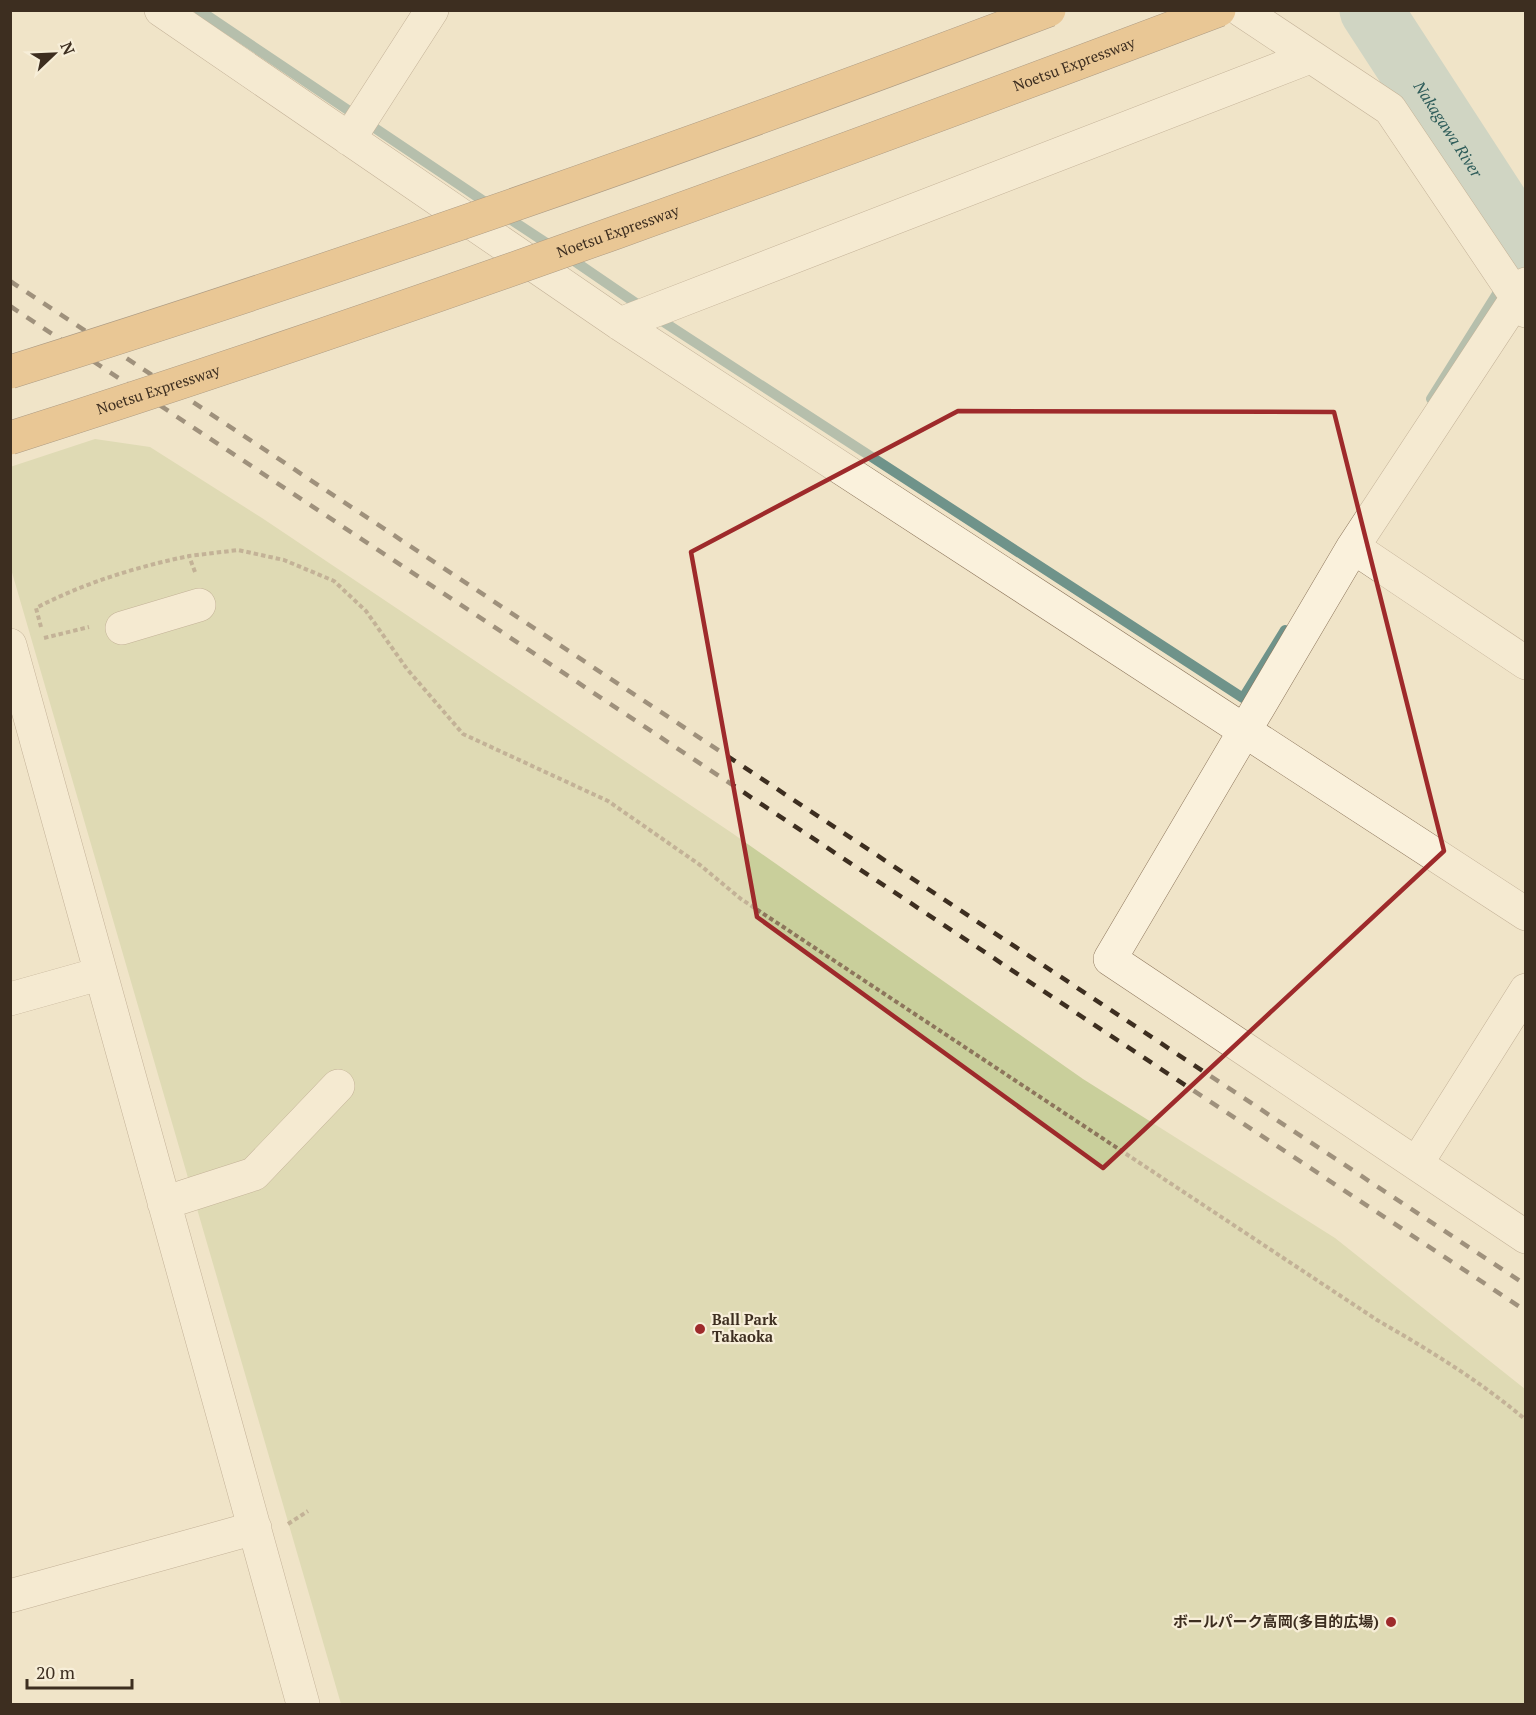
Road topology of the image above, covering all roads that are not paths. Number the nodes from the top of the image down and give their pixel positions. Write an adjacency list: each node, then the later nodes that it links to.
1 (161, 10): 7 (street)
2 (432, 10): 7 (street)
3 (1049, 10): 10 (highway, bridge)
4 (1219, 10): 11 (highway, Noetsu Expressway, bridge)
5 (1241, 10): 6 (street)
6 (1310, 57): 8 (street); 9 (street)
7 (360, 121): 9 (street)
8 (1522, 298): 12 (street)
9 (633, 319): 17 (street)
10 (10, 372)
11 (10, 438)
12 (1353, 547): 16 (street); 17 (street)
13 (199, 605): 14 (street)
14 (122, 628)
15 (10, 645): 19 (street)
16 (1526, 663)
17 (1244, 730): 18 (street); 23 (street)
18 (1526, 914)
19 (99, 974): 21 (street); 24 (street)
20 (1526, 990): 23 (street)
21 (10, 999)
22 (338, 1086): 24 (street)
23 (1418, 1163): 25 (street)
24 (164, 1203): 26 (street)
25 (1526, 1237)
26 (269, 1527): 27 (street); 28 (street)
27 (10, 1596)
28 (303, 1704)

